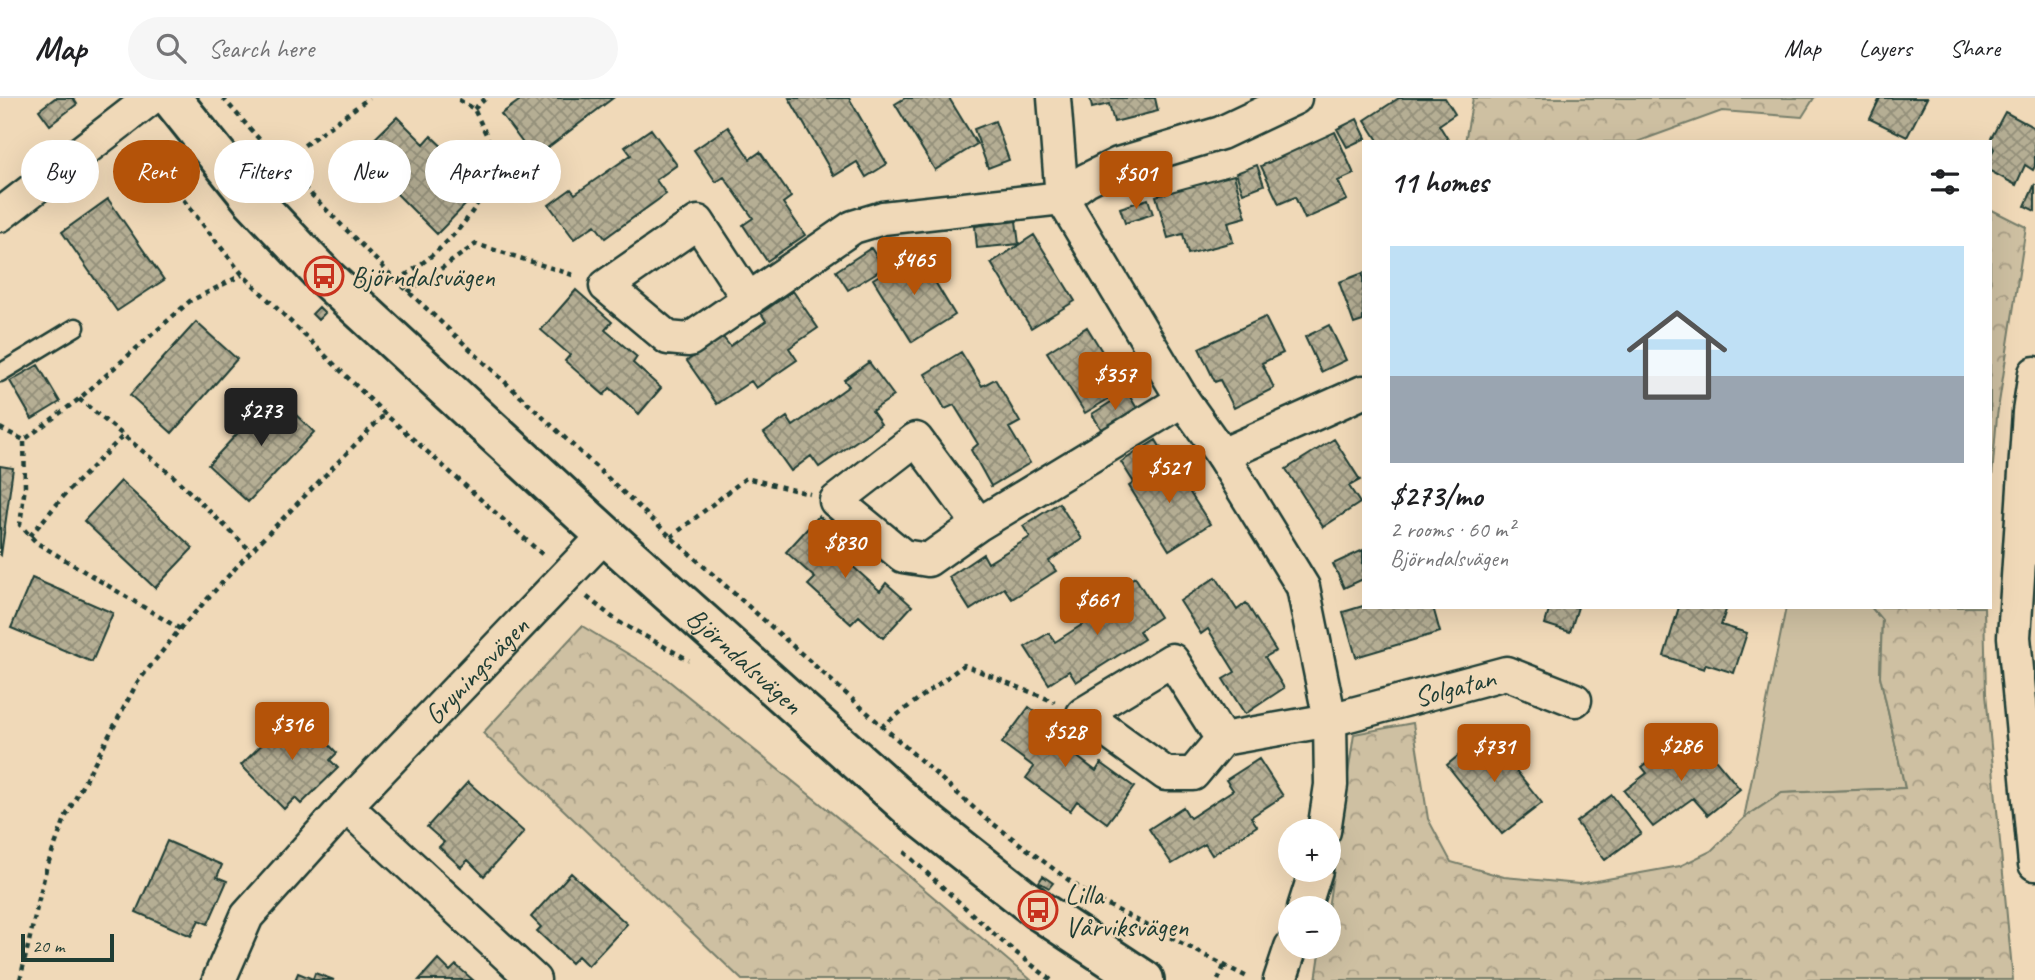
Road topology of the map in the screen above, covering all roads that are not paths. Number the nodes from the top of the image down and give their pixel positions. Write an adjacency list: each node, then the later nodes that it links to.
1 (151, 98): 6 (street)
2 (171, 98): 15 (street, Björndalsvägen)
3 (1054, 98): 5 (street)
4 (1296, 98): 5 (street)
5 (1062, 198): 7 (street); 12 (street)
6 (0, 215)
7 (749, 300): 7 (street)
8 (76, 327): 9 (lane)
9 (0, 373)
10 (2035, 373): 21 (street)
11 (1362, 392): 13 (street)
12 (1183, 400): 13 (street); 14 (street)
13 (1222, 455): 17 (street)
14 (979, 524): 14 (street)
15 (605, 535): 19 (street, Gryningsvägen); 25 (street, Björndalsvägen)
16 (1575, 700): 17 (street, Solgatan)
17 (1330, 720): 18 (street); 20 (street)
18 (1222, 739): 18 (street)
19 (346, 806): 23 (street, Gryningsvägen); 24 (street)
20 (1326, 819)
21 (2035, 864)
22 (1287, 959): 26 (street)
23 (219, 980)
24 (534, 980)
25 (1144, 980)
26 (1280, 980)

